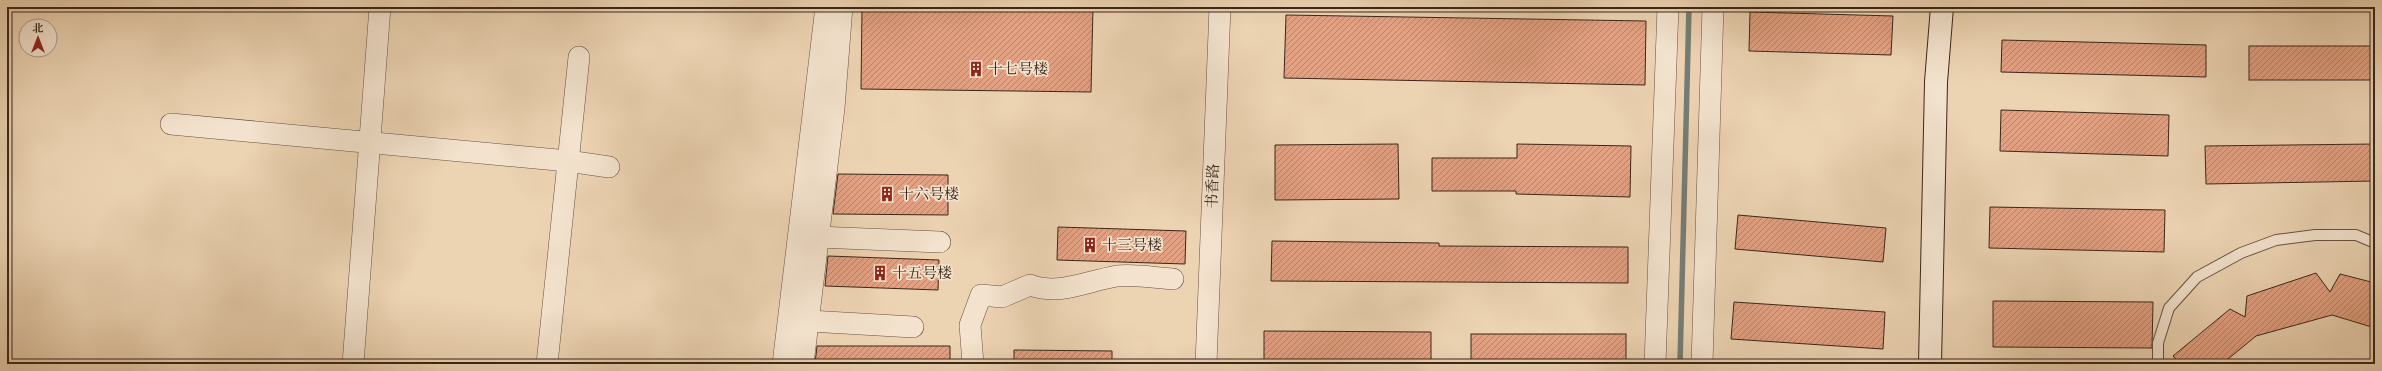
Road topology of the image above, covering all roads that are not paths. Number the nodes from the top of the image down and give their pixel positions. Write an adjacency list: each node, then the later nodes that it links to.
1 (380, 7): 10 (street)
2 (826, 7): 21 (street)
3 (842, 7): 13 (street)
4 (1220, 7): 24 (street, 书香路)
5 (1668, 7): 25 (street)
6 (1713, 7): 26 (street)
7 (1942, 7): 27 (main road)
8 (579, 58): 11 (street)
9 (170, 124): 10 (street)
10 (370, 143): 11 (street); 19 (street)
11 (568, 161): 12 (street); 20 (street)
12 (609, 167)
13 (817, 237): 14 (street); 17 (street)
14 (940, 242)
15 (2375, 243): 28 (lane)
16 (1173, 279): 23 (street)
17 (809, 321): 18 (street); 22 (street)
18 (913, 326)
19 (353, 364)
20 (547, 364)
21 (782, 364)
22 (803, 364)
23 (973, 364)
24 (1206, 364)
25 (1655, 364)
26 (1702, 364)
27 (1930, 364)
28 (2158, 364)

